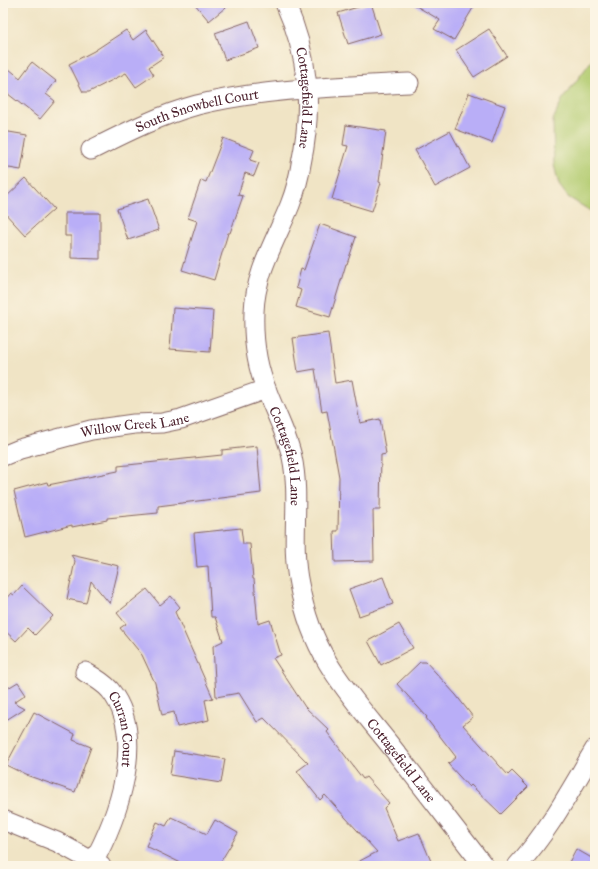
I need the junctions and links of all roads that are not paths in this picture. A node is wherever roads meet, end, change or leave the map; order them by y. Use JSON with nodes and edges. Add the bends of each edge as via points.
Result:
{"nodes":[{"id":1,"x":285,"y":3,"type":"edge"},
{"id":2,"x":409,"y":83,"type":"dead end"},
{"id":3,"x":308,"y":89,"type":"junction"},
{"id":4,"x":91,"y":150,"type":"dead end"},
{"id":5,"x":266,"y":389,"type":"junction"},
{"id":6,"x":3,"y":456,"type":"edge"},
{"id":7,"x":85,"y":672,"type":"dead end"},
{"id":8,"x":595,"y":749,"type":"edge"},
{"id":9,"x":3,"y":820,"type":"edge"},
{"id":10,"x":95,"y":865,"type":"edge"},
{"id":11,"x":484,"y":866,"type":"edge"},
{"id":12,"x":517,"y":866,"type":"edge"}],
"edges":[{"from":1,"to":3,"type":"street","name":"Cottagefield Lane","via":[[302,49]]},
{"from":2,"to":3,"type":"street","name":"South Snowbell Court"},
{"from":3,"to":4,"type":"street","name":"South Snowbell Court","via":[[252,94],[196,106],[132,130]]},
{"from":3,"to":5,"type":"street","name":"Cottagefield Lane","via":[[305,147],[299,176],[291,204],[265,260],[254,311],[254,336]]},
{"from":5,"to":6,"type":"street","name":"Willow Creek Lane","via":[[181,419],[91,430]]},
{"from":5,"to":11,"type":"street","name":"Cottagefield Lane","via":[[292,455],[296,477],[295,558],[306,611],[315,636],[328,663],[342,683]]},
{"from":7,"to":10,"type":"street","name":"Curran Court","via":[[104,684],[117,700],[127,738],[124,784]]},
{"from":8,"to":12,"type":"street","via":[[547,829]]},
{"from":9,"to":10,"type":"street","via":[[57,842]]}]}
